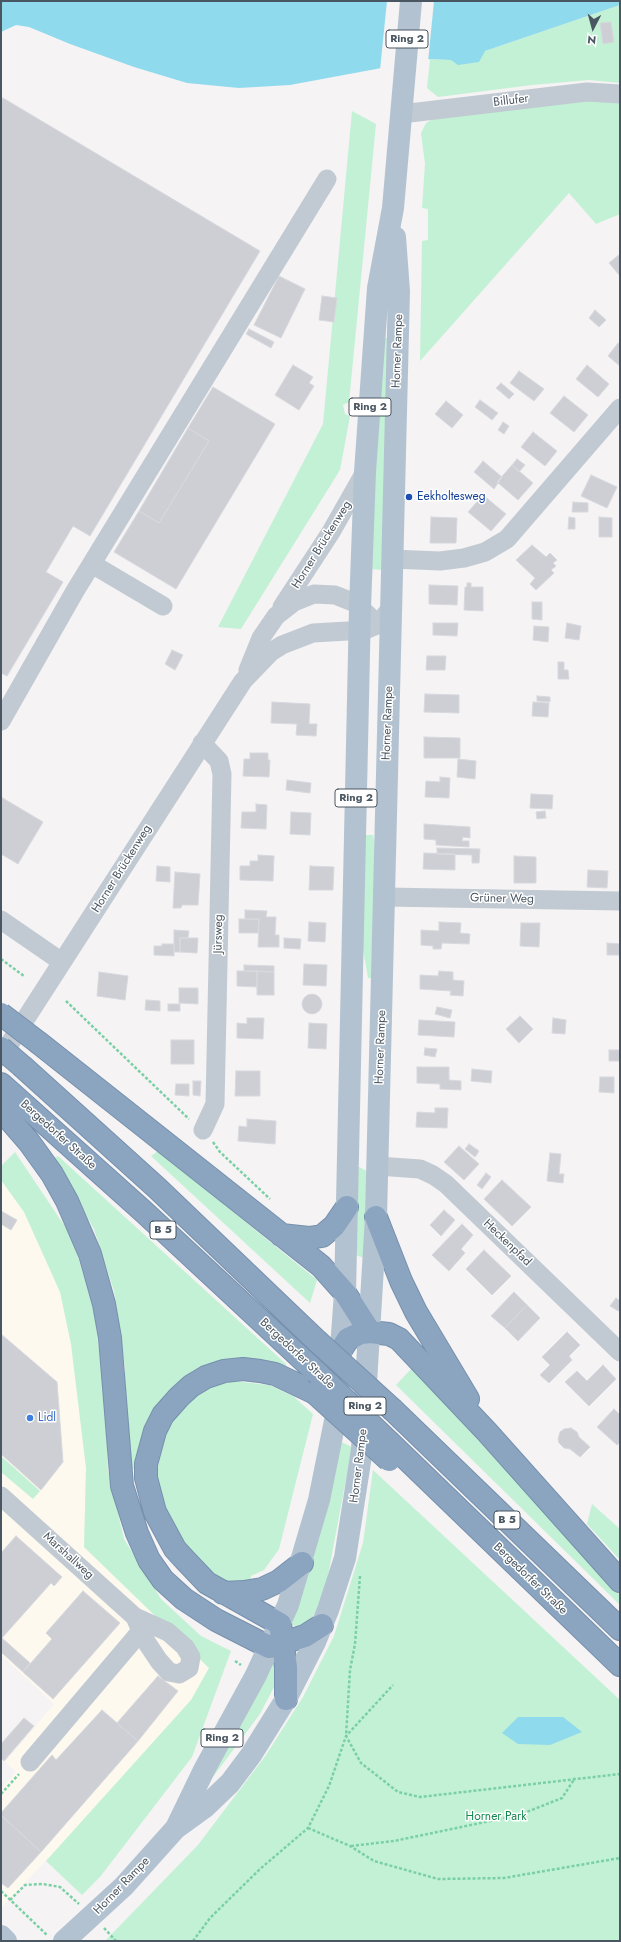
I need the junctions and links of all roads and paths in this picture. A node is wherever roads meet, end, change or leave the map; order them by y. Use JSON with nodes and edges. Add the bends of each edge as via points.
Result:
{"nodes":[{"id":1,"x":411,"y":1,"type":"edge"},
{"id":2,"x":620,"y":94,"type":"edge"},
{"id":3,"x":401,"y":114,"type":"junction"},
{"id":4,"x":327,"y":179,"type":"dead end"},
{"id":5,"x":393,"y":208,"type":"junction"},
{"id":6,"x":620,"y":408,"type":"edge"},
{"id":7,"x":365,"y":472,"type":"junction"},
{"id":8,"x":392,"y":559,"type":"junction"},
{"id":9,"x":92,"y":564,"type":"junction"},
{"id":10,"x":163,"y":606,"type":"dead end"},
{"id":11,"x":360,"y":608,"type":"junction"},
{"id":12,"x":390,"y":608,"type":"junction"},
{"id":13,"x":276,"y":616,"type":"junction"},
{"id":14,"x":369,"y":628,"type":"junction"},
{"id":15,"x":390,"y":653,"type":"junction"},
{"id":16,"x":243,"y":681,"type":"junction"},
{"id":17,"x":1,"y":721,"type":"edge"},
{"id":18,"x":202,"y":743,"type":"junction"},
{"id":19,"x":384,"y":897,"type":"junction"},
{"id":20,"x":620,"y":901,"type":"edge"},
{"id":21,"x":1,"y":920,"type":"edge"},
{"id":22,"x":1,"y":959,"type":"edge"},
{"id":23,"x":62,"y":962,"type":"junction"},
{"id":24,"x":24,"y":976,"type":"dead end"},
{"id":25,"x":1,"y":1014,"type":"edge"},
{"id":26,"x":1,"y":1048,"type":"edge"},
{"id":27,"x":1,"y":1058,"type":"edge"},
{"id":28,"x":3,"y":1095,"type":"edge"},
{"id":29,"x":203,"y":1130,"type":"dead end"},
{"id":30,"x":348,"y":1152,"type":"junction"},
{"id":31,"x":377,"y":1166,"type":"junction"},
{"id":32,"x":347,"y":1207,"type":"junction"},
{"id":33,"x":376,"y":1217,"type":"junction"},
{"id":34,"x":281,"y":1235,"type":"junction"},
{"id":35,"x":345,"y":1293,"type":"junction"},
{"id":36,"x":370,"y":1332,"type":"junction"},
{"id":37,"x":342,"y":1350,"type":"junction"},
{"id":38,"x":620,"y":1352,"type":"edge"},
{"id":39,"x":315,"y":1382,"type":"junction"},
{"id":40,"x":486,"y":1432,"type":"junction"},
{"id":41,"x":1,"y":1496,"type":"edge"},
{"id":42,"x":302,"y":1563,"type":"junction"},
{"id":43,"x":360,"y":1574,"type":"dead end"},
{"id":44,"x":620,"y":1581,"type":"edge"},
{"id":45,"x":223,"y":1593,"type":"junction"},
{"id":46,"x":322,"y":1625,"type":"junction"},
{"id":47,"x":620,"y":1630,"type":"edge"},
{"id":48,"x":277,"y":1638,"type":"junction"},
{"id":49,"x":620,"y":1665,"type":"edge"},
{"id":50,"x":393,"y":1685,"type":"dead end"},
{"id":51,"x":286,"y":1699,"type":"junction"},
{"id":52,"x":346,"y":1736,"type":"junction"},
{"id":53,"x":30,"y":1762,"type":"joint"},
{"id":54,"x":620,"y":1774,"type":"edge"},
{"id":55,"x":575,"y":1778,"type":"junction"},
{"id":56,"x":1,"y":1794,"type":"edge"},
{"id":57,"x":176,"y":1828,"type":"junction"},
{"id":58,"x":308,"y":1828,"type":"junction"},
{"id":59,"x":350,"y":1846,"type":"junction"},
{"id":60,"x":620,"y":1858,"type":"edge"},
{"id":61,"x":1,"y":1891,"type":"edge"},
{"id":62,"x":73,"y":1898,"type":"dead end"},
{"id":63,"x":10,"y":1900,"type":"junction"},
{"id":64,"x":1,"y":1936,"type":"edge"},
{"id":65,"x":112,"y":1936,"type":"dead end"},
{"id":66,"x":61,"y":1938,"type":"edge"},
{"id":67,"x":6,"y":1941,"type":"edge"},
{"id":68,"x":116,"y":1941,"type":"edge"},
{"id":69,"x":192,"y":1941,"type":"edge"}],
"edges":[{"from":1,"to":3,"type":"main road","name":"Horner Rampe","number":"Ring 2"},
{"from":2,"to":3,"type":"street","name":"Billufer","via":[[587,92]]},
{"from":3,"to":5,"type":"main road","name":"Horner Rampe","number":"Ring 2"},
{"from":4,"to":9,"type":"street"},
{"from":5,"to":7,"type":"main road","name":"Horner Rampe","number":"Ring 2","via":[[378,288]]},
{"from":5,"to":8,"type":"main road","name":"Horner Rampe","number":"Ring 2","via":[[399,291]]},
{"from":6,"to":8,"type":"street","via":[[507,539],[485,552],[464,558],[440,561]]},
{"from":7,"to":11,"type":"main road","name":"Horner Rampe","number":"Ring 2"},
{"from":7,"to":13,"type":"street","name":"Horner Brückenweg","via":[[331,532]]},
{"from":8,"to":12,"type":"main road","name":"Horner Rampe","number":"Ring 2"},
{"from":9,"to":10,"type":"street"},
{"from":9,"to":17,"type":"street"},
{"from":11,"to":13,"type":"street","name":"Horner Brückenweg","via":[[345,598],[314,594],[294,602]]},
{"from":11,"to":14,"type":"main road","name":"Horner Rampe","number":"Ring 2"},
{"from":12,"to":14,"type":"street"},
{"from":12,"to":15,"type":"main road","name":"Horner Rampe","number":"Ring 2"},
{"from":13,"to":16,"type":"street","name":"Horner Brückenweg","via":[[261,638]]},
{"from":14,"to":15,"type":"street"},
{"from":14,"to":16,"type":"street","name":"Horner Brückenweg","via":[[313,633],[291,641],[271,652]]},
{"from":14,"to":30,"type":"main road","name":"Horner Rampe","number":"Ring 2"},
{"from":15,"to":19,"type":"main road","name":"Horner Rampe","number":"Ring 2"},
{"from":16,"to":18,"type":"street","name":"Horner Brückenweg"},
{"from":18,"to":23,"type":"street","name":"Horner Brückenweg"},
{"from":18,"to":29,"type":"street","name":"Jürsweg","via":[[219,761],[222,774],[215,1104]]},
{"from":19,"to":20,"type":"street","name":"Grüner Weg"},
{"from":19,"to":31,"type":"main road","name":"Horner Rampe","number":"Ring 2"},
{"from":21,"to":23,"type":"street"},
{"from":22,"to":24,"type":"path"},
{"from":23,"to":27,"type":"street","name":"Horner Brückenweg"},
{"from":25,"to":34,"type":"highway","bridge":true},
{"from":26,"to":47,"type":"highway","name":"Bergedorfer Straße","number":"B 5","bridge":true,"via":[[157,1188],[393,1410]]},
{"from":28,"to":39,"type":"highway","name":"Bergedorfer Straße","number":"B 5","via":[[144,1212]]},
{"from":28,"to":48,"type":"highway","via":[[29,1142],[52,1174],[67,1201],[90,1254],[104,1304],[110,1338],[122,1486],[143,1549],[162,1580],[184,1599],[216,1620]]},
{"from":30,"to":31,"type":"main road"},
{"from":30,"to":32,"type":"main road","name":"Horner Rampe","number":"Ring 2"},
{"from":31,"to":33,"type":"main road","name":"Horner Rampe","number":"Ring 2"},
{"from":31,"to":38,"type":"street","name":"Heckenpfad","via":[[420,1169],[446,1184]]},
{"from":32,"to":34,"type":"highway","via":[[334,1226],[322,1236],[309,1238]]},
{"from":32,"to":35,"type":"main road","name":"Horner Rampe","number":"Ring 2"},
{"from":33,"to":36,"type":"main road","name":"Horner Rampe","number":"Ring 2"},
{"from":33,"to":40,"type":"highway","via":[[401,1282],[416,1312]]},
{"from":34,"to":35,"type":"highway","via":[[321,1266]]},
{"from":35,"to":36,"type":"highway"},
{"from":35,"to":37,"type":"main road","name":"Horner Rampe","number":"Ring 2"},
{"from":36,"to":37,"type":"highway","via":[[348,1339]]},
{"from":36,"to":40,"type":"highway","via":[[389,1334],[403,1343]]},
{"from":36,"to":46,"type":"main road","name":"Horner Rampe","number":"Ring 2","via":[[358,1480],[345,1558]]},
{"from":37,"to":42,"type":"main road","name":"Horner Rampe","number":"Ring 2","via":[[336,1416],[329,1454]]},
{"from":39,"to":45,"type":"highway","via":[[243,1369],[224,1371],[206,1377],[178,1397],[163,1415],[155,1431],[146,1464],[146,1478],[155,1512],[175,1549],[207,1583]]},
{"from":39,"to":49,"type":"highway","name":"Bergedorfer Straße","number":"B 5","bridge":true,"via":[[390,1451],[434,1487]]},
{"from":40,"to":44,"type":"highway"},
{"from":41,"to":53,"type":"street","name":"Marshallweg","via":[[138,1624]]},
{"from":42,"to":45,"type":"highway","via":[[280,1581],[262,1589]]},
{"from":42,"to":48,"type":"main road","name":"Horner Rampe","number":"Ring 2"},
{"from":43,"to":52,"type":"path"},
{"from":45,"to":48,"type":"highway"},
{"from":46,"to":48,"type":"highway","via":[[305,1636]]},
{"from":46,"to":51,"type":"main road","name":"Horner Rampe","number":"Ring 2"},
{"from":48,"to":51,"type":"highway","via":[[286,1667]]},
{"from":48,"to":57,"type":"main road","name":"Horner Rampe","number":"Ring 2","via":[[204,1770]]},
{"from":50,"to":52,"type":"path"},
{"from":51,"to":57,"type":"main road","name":"Horner Rampe","number":"Ring 2","via":[[267,1732],[230,1783],[205,1807]]},
{"from":52,"to":55,"type":"path","via":[[361,1764],[398,1792],[420,1797]]},
{"from":52,"to":58,"type":"path","via":[[329,1786]]},
{"from":53,"to":56,"type":"path"},
{"from":54,"to":55,"type":"path"},
{"from":55,"to":59,"type":"path","via":[[562,1798],[519,1815],[394,1840]]},
{"from":57,"to":66,"type":"main road","name":"Horner Rampe","number":"Ring 2","via":[[124,1886]]},
{"from":58,"to":59,"type":"path"},
{"from":58,"to":69,"type":"path","via":[[260,1869],[210,1918]]},
{"from":59,"to":60,"type":"path","via":[[374,1861],[438,1879],[504,1878]]},
{"from":61,"to":63,"type":"path"},
{"from":62,"to":63,"type":"path","via":[[60,1887],[43,1884],[25,1886]]},
{"from":63,"to":66,"type":"path"},
{"from":64,"to":67,"type":"main road"},
{"from":65,"to":68,"type":"path"}]}
